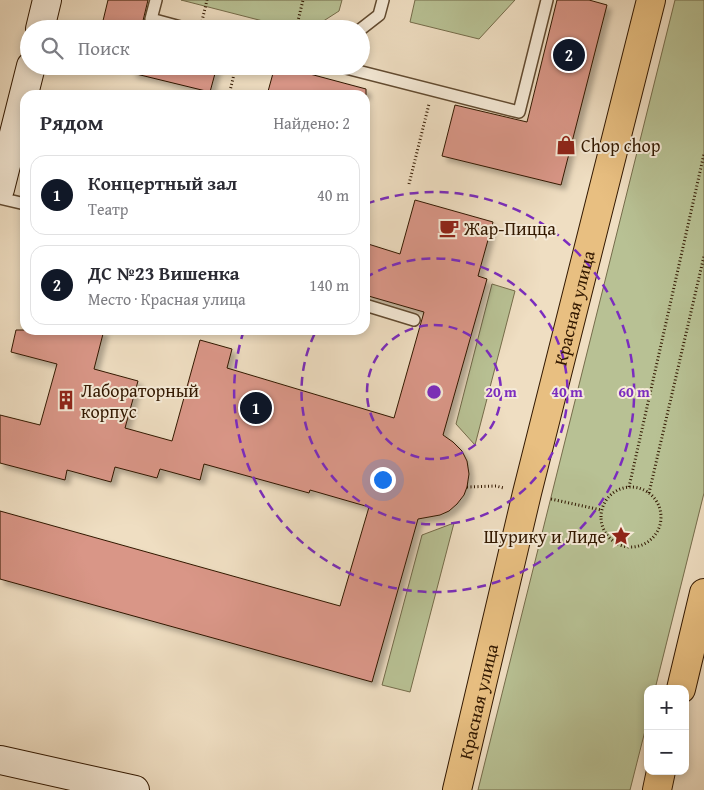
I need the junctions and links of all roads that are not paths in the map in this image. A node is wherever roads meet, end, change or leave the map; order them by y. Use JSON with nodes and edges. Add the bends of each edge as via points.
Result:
{"nodes":[{"id":1,"x":47,"y":0,"type":"edge"},
{"id":2,"x":156,"y":0,"type":"edge"},
{"id":3,"x":383,"y":0,"type":"edge"},
{"id":4,"x":547,"y":0,"type":"edge"},
{"id":5,"x":651,"y":0,"type":"edge"},
{"id":6,"x":42,"y":20,"type":"edge"},
{"id":7,"x":155,"y":20,"type":"edge"},
{"id":8,"x":370,"y":22,"type":"edge"},
{"id":9,"x":370,"y":74,"type":"edge"},
{"id":10,"x":29,"y":75,"type":"edge"},
{"id":11,"x":25,"y":90,"type":"edge"},
{"id":12,"x":20,"y":110,"type":"edge"},
{"id":13,"x":0,"y":189,"type":"edge"},
{"id":14,"x":0,"y":198,"type":"edge"},
{"id":15,"x":20,"y":203,"type":"edge"},
{"id":16,"x":370,"y":307,"type":"edge"},
{"id":17,"x":414,"y":320,"type":"dead end"},
{"id":18,"x":704,"y":593,"type":"edge"},
{"id":19,"x":682,"y":685,"type":"edge"},
{"id":20,"x":0,"y":760,"type":"edge"},
{"id":21,"x":660,"y":775,"type":"edge"},
{"id":22,"x":135,"y":790,"type":"edge"},
{"id":23,"x":457,"y":790,"type":"edge"},
{"id":24,"x":657,"y":790,"type":"edge"}],
"edges":[{"from":1,"to":6,"type":"street"},
{"from":2,"to":7,"type":"lane","via":[[151,19]]},
{"from":3,"to":8,"type":"lane","via":[[379,15]]},
{"from":4,"to":9,"type":"lane","via":[[519,112]]},
{"from":5,"to":23,"type":"main road","name":"Красная улица","via":[[527,493]]},
{"from":10,"to":11,"type":"street"},
{"from":12,"to":13,"type":"street"},
{"from":14,"to":15,"type":"lane"},
{"from":16,"to":17,"type":"lane"},
{"from":18,"to":19,"type":"main road"},
{"from":20,"to":22,"type":"street"},
{"from":21,"to":24,"type":"main road"}]}
